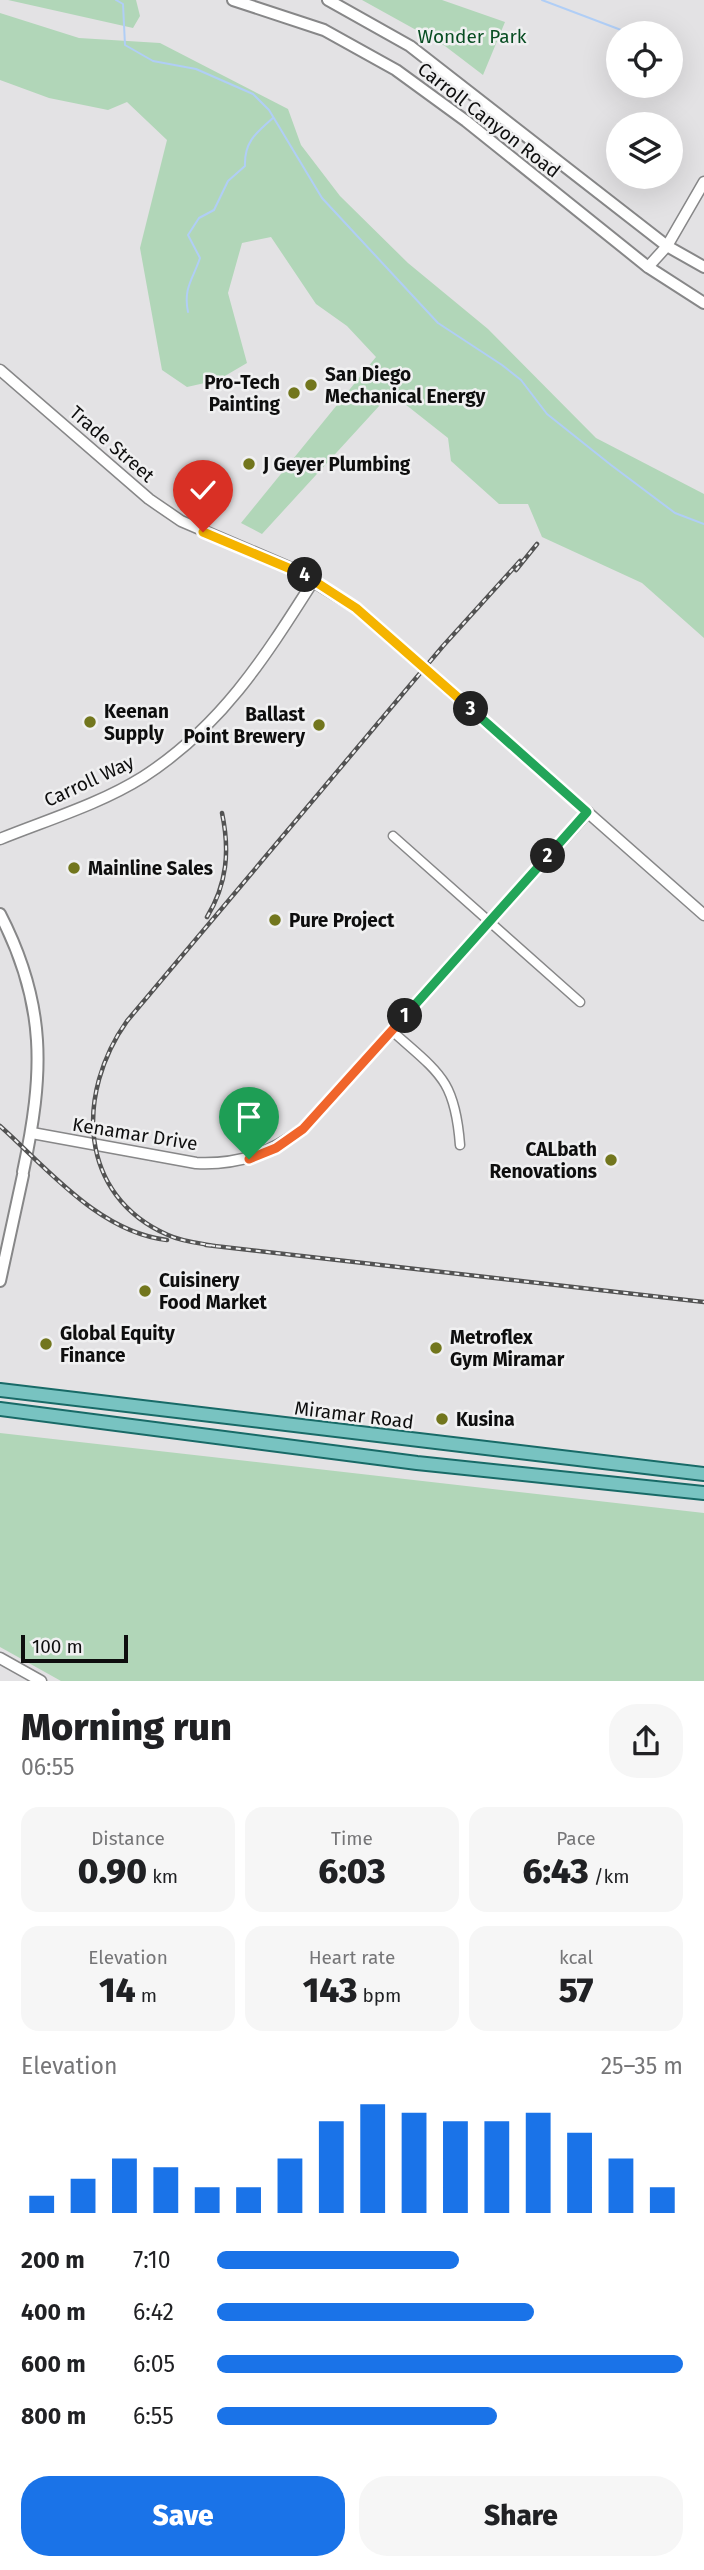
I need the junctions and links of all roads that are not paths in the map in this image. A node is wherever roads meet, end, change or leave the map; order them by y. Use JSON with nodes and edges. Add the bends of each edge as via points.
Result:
{"nodes":[{"id":1,"x":233,"y":0,"type":"edge"},
{"id":2,"x":328,"y":0,"type":"edge"},
{"id":3,"x":704,"y":183,"type":"edge"},
{"id":4,"x":667,"y":246,"type":"junction"},
{"id":5,"x":648,"y":267,"type":"junction"},
{"id":6,"x":704,"y":267,"type":"edge"},
{"id":7,"x":704,"y":303,"type":"edge"},
{"id":8,"x":0,"y":370,"type":"edge"},
{"id":9,"x":314,"y":580,"type":"junction"},
{"id":10,"x":587,"y":812,"type":"junction"},
{"id":11,"x":393,"y":836,"type":"dead end"},
{"id":12,"x":0,"y":839,"type":"edge"},
{"id":13,"x":0,"y":914,"type":"edge"},
{"id":14,"x":704,"y":915,"type":"edge"},
{"id":15,"x":488,"y":922,"type":"junction"},
{"id":16,"x":580,"y":1002,"type":"dead end"},
{"id":17,"x":392,"y":1031,"type":"junction"},
{"id":18,"x":32,"y":1133,"type":"junction"},
{"id":19,"x":460,"y":1145,"type":"dead end"},
{"id":20,"x":0,"y":1281,"type":"edge"},
{"id":21,"x":0,"y":1390,"type":"edge"},
{"id":22,"x":0,"y":1409,"type":"edge"},
{"id":23,"x":704,"y":1474,"type":"edge"},
{"id":24,"x":704,"y":1493,"type":"edge"},
{"id":25,"x":0,"y":1658,"type":"edge"},
{"id":26,"x":40,"y":1681,"type":"edge"}],
"edges":[{"from":1,"to":5,"type":"main road","name":"Carroll Canyon Road","via":[[324,30],[396,70]]},
{"from":2,"to":4,"type":"main road","name":"Carroll Canyon Road","via":[[410,46]]},
{"from":3,"to":4,"type":"street"},
{"from":4,"to":5,"type":"street"},
{"from":4,"to":6,"type":"main road","name":"Carroll Canyon Road"},
{"from":5,"to":7,"type":"main road","name":"Carroll Canyon Road"},
{"from":8,"to":9,"type":"street","name":"Trade Street","via":[[149,499],[181,521]]},
{"from":9,"to":10,"type":"street","name":"Trade Street","via":[[356,608]]},
{"from":9,"to":12,"type":"street","name":"Carroll Way","via":[[259,668],[181,751],[110,794]]},
{"from":10,"to":14,"type":"street","name":"Trade Street"},
{"from":10,"to":15,"type":"street","name":"Kenamar Drive"},
{"from":11,"to":15,"type":"street"},
{"from":13,"to":18,"type":"main road","via":[[17,946],[36,1017],[39,1081]]},
{"from":15,"to":16,"type":"street"},
{"from":15,"to":17,"type":"street","name":"Kenamar Drive"},
{"from":17,"to":18,"type":"street","name":"Kenamar Drive","via":[[303,1129],[249,1159],[196,1163]]},
{"from":17,"to":19,"type":"street","via":[[442,1076],[451,1090]]},
{"from":18,"to":20,"type":"main road"},
{"from":21,"to":23,"type":"main road","name":"Miramar Road"},
{"from":22,"to":24,"type":"main road","name":"Miramar Road","via":[[417,1463]]},
{"from":25,"to":26,"type":"street"}]}
